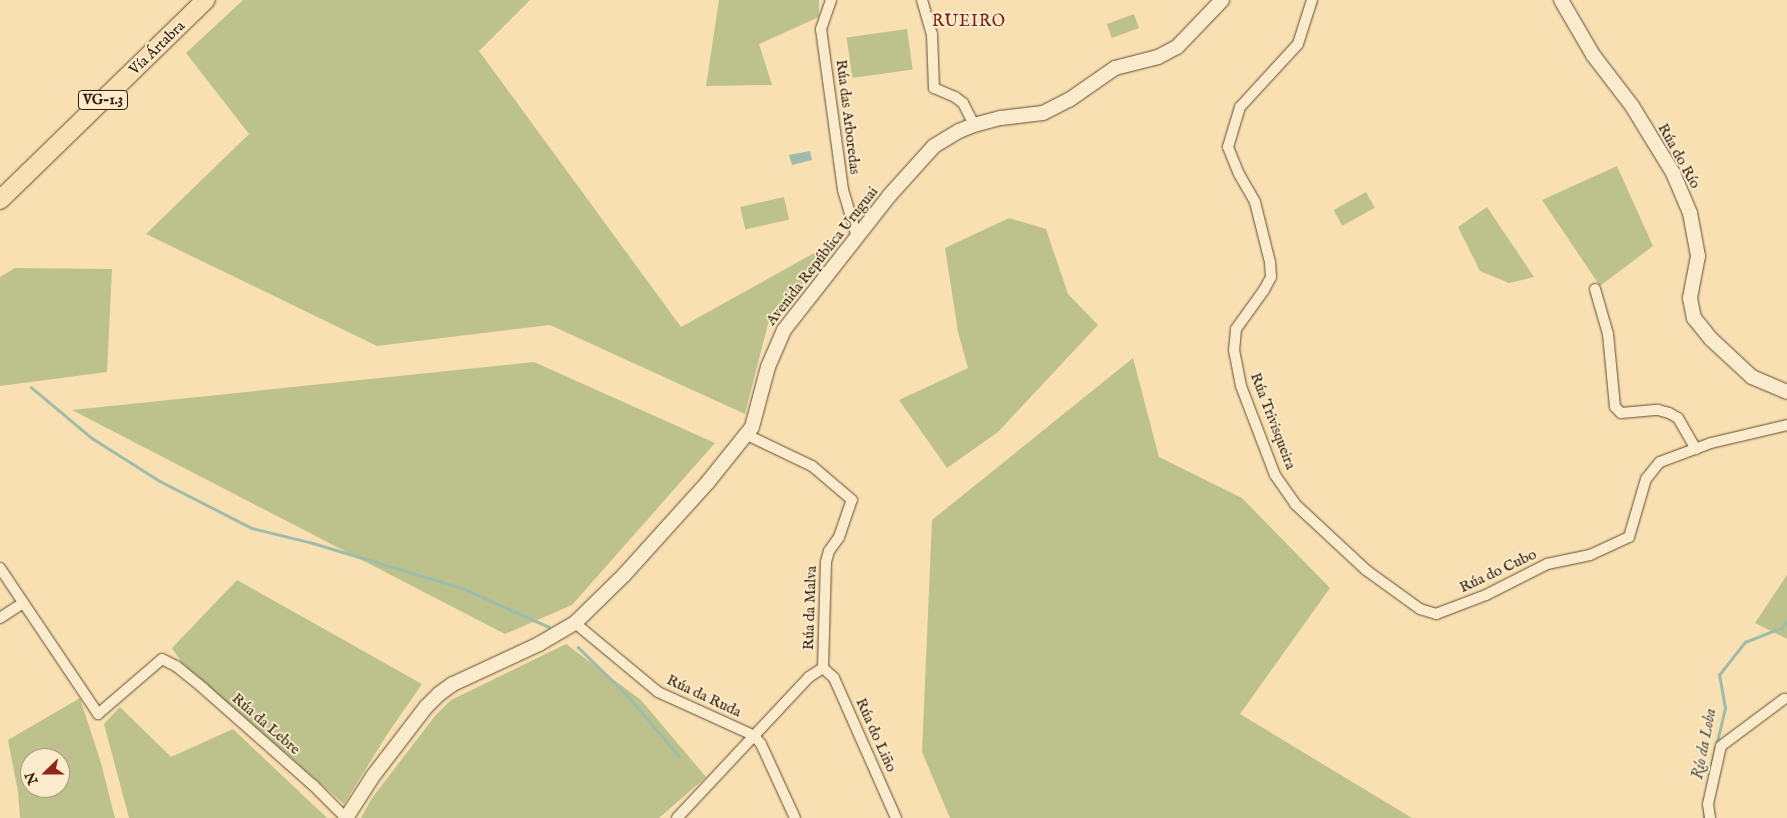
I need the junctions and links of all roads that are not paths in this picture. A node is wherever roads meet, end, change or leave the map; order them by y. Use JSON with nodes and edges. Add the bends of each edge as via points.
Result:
{"nodes":[{"id":1,"x":206,"y":0,"type":"edge"},
{"id":2,"x":831,"y":0,"type":"edge"},
{"id":3,"x":922,"y":0,"type":"edge"},
{"id":4,"x":1222,"y":0,"type":"edge"},
{"id":5,"x":1312,"y":0,"type":"edge"},
{"id":6,"x":1561,"y":0,"type":"edge"},
{"id":7,"x":974,"y":125,"type":"junction"},
{"id":8,"x":0,"y":200,"type":"edge"},
{"id":9,"x":857,"y":237,"type":"junction"},
{"id":10,"x":1595,"y":289,"type":"dead end"},
{"id":11,"x":1787,"y":392,"type":"edge"},
{"id":12,"x":1787,"y":425,"type":"edge"},
{"id":13,"x":747,"y":435,"type":"junction"},
{"id":14,"x":1696,"y":448,"type":"junction"},
{"id":15,"x":0,"y":568,"type":"edge"},
{"id":16,"x":23,"y":603,"type":"junction"},
{"id":17,"x":1436,"y":614,"type":"joint"},
{"id":18,"x":0,"y":618,"type":"edge"},
{"id":19,"x":575,"y":623,"type":"junction"},
{"id":20,"x":823,"y":668,"type":"junction"},
{"id":21,"x":1784,"y":699,"type":"dead end"},
{"id":22,"x":753,"y":735,"type":"junction"},
{"id":23,"x":346,"y":818,"type":"edge"},
{"id":24,"x":677,"y":818,"type":"edge"},
{"id":25,"x":795,"y":818,"type":"edge"},
{"id":26,"x":896,"y":818,"type":"edge"},
{"id":27,"x":1710,"y":818,"type":"edge"}],
"edges":[{"from":1,"to":8,"type":"highway","name":"Vía Ártabra","number":"VG-1.3"},
{"from":2,"to":9,"type":"street","name":"Rúa das Arboredas","via":[[821,29],[843,190]]},
{"from":3,"to":7,"type":"street","via":[[932,34],[934,88],[963,104]]},
{"from":4,"to":7,"type":"street","name":"Avenida República Uruguai","via":[[1177,47],[1158,57],[1115,68],[1069,100],[1043,113]]},
{"from":5,"to":17,"type":"street","name":"Rúa Trivisqueira","via":[[1298,44],[1240,107],[1228,147],[1254,202],[1271,277],[1236,329],[1234,350],[1241,386],[1275,475],[1294,504],[1366,570],[1420,609]]},
{"from":6,"to":11,"type":"street","name":"Rúa do Río","via":[[1593,56],[1632,106],[1673,172],[1687,205],[1698,256],[1690,298],[1694,318],[1711,339],[1752,377]]},
{"from":7,"to":9,"type":"street","name":"Avenida República Uruguai","via":[[934,146]]},
{"from":9,"to":13,"type":"street","name":"Avenida República Uruguai","via":[[784,330],[768,367],[757,416]]},
{"from":10,"to":14,"type":"street","via":[[1608,334],[1615,407],[1621,413],[1658,410],[1669,413],[1678,418]]},
{"from":12,"to":14,"type":"street","name":"Rúa do Cubo"},
{"from":13,"to":19,"type":"street","name":"Avenida República Uruguai","via":[[624,574]]},
{"from":13,"to":20,"type":"street","name":"Rúa da Malva","via":[[812,466],[852,500],[826,562]]},
{"from":14,"to":17,"type":"street","name":"Rúa do Cubo","via":[[1660,462],[1652,470],[1646,479],[1629,537],[1590,555],[1547,564],[1486,595]]},
{"from":15,"to":16,"type":"street"},
{"from":16,"to":18,"type":"street"},
{"from":16,"to":23,"type":"street","name":"Rúa da Lebre","via":[[98,714],[162,659],[204,689]]},
{"from":19,"to":22,"type":"street","name":"Rúa da Ruda","via":[[658,692]]},
{"from":19,"to":23,"type":"street","name":"Avenida República Uruguai","via":[[439,694],[372,776]]},
{"from":20,"to":22,"type":"street","name":"Rúa da Malva","via":[[809,677]]},
{"from":20,"to":26,"type":"street","name":"Rúa do Liño","via":[[834,678]]},
{"from":21,"to":27,"type":"street","via":[[1721,746],[1708,804]]},
{"from":22,"to":24,"type":"street","name":"Rúa da Malva"},
{"from":22,"to":25,"type":"street","via":[[762,744]]}]}
